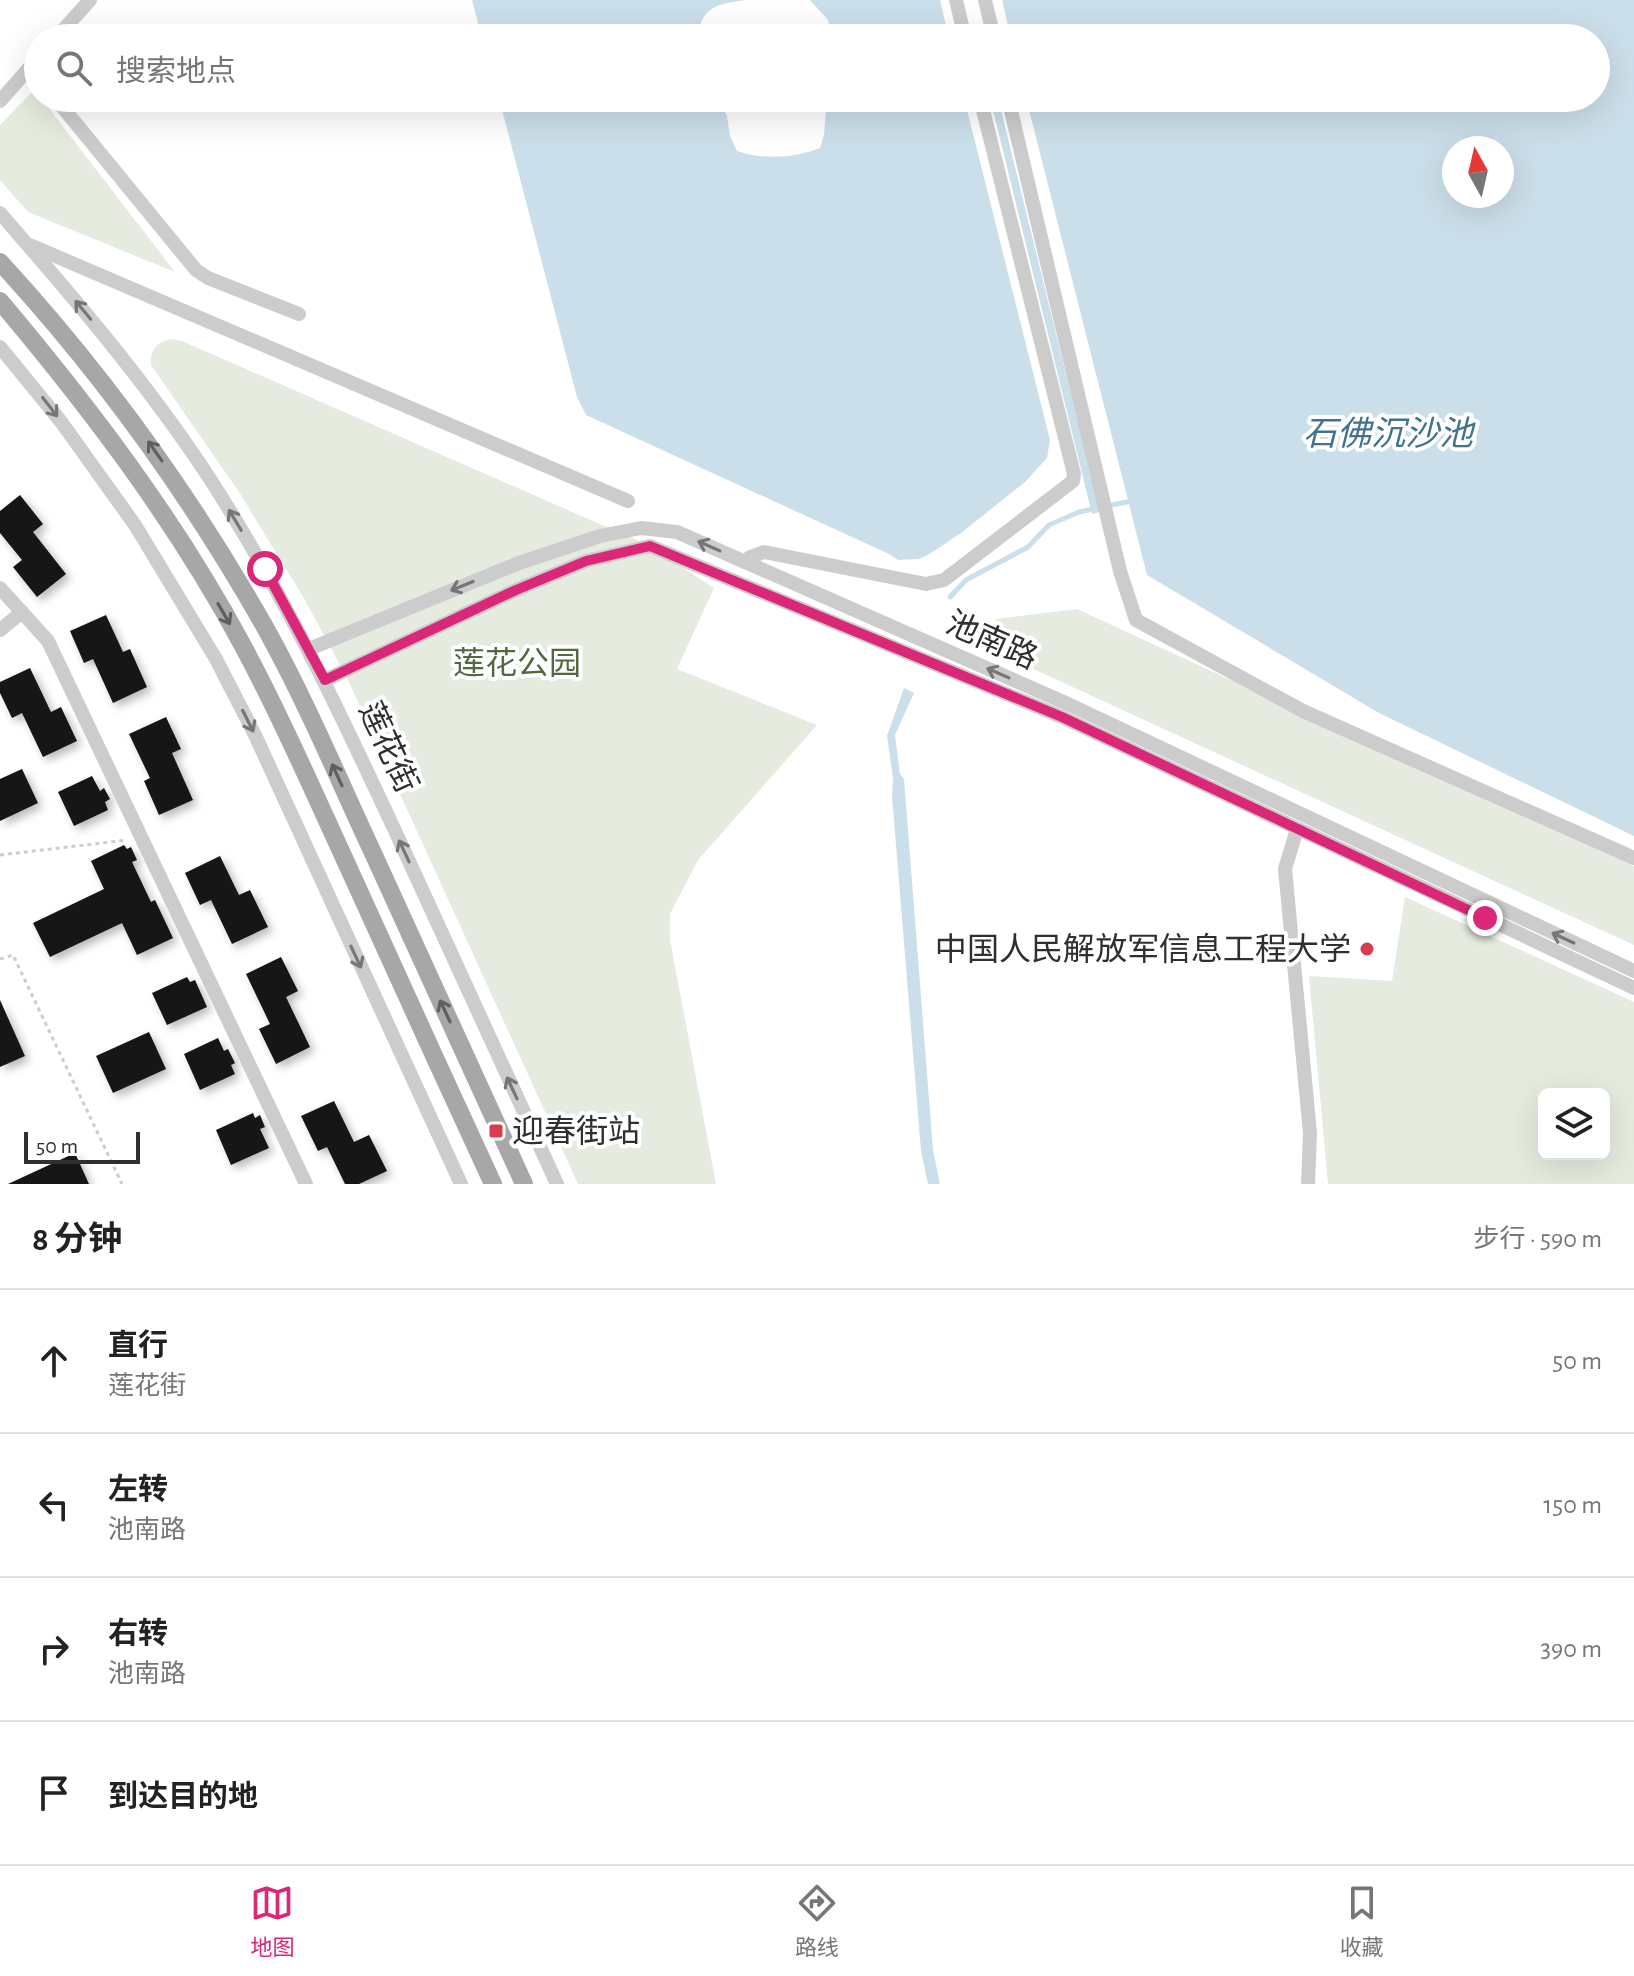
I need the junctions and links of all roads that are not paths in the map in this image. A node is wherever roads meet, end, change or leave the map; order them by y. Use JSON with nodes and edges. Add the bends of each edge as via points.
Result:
{"nodes":[{"id":1,"x":90,"y":0,"type":"edge"},
{"id":2,"x":956,"y":0,"type":"edge"},
{"id":3,"x":985,"y":0,"type":"edge"},
{"id":4,"x":69,"y":24,"type":"edge"},
{"id":5,"x":962,"y":24,"type":"edge"},
{"id":6,"x":991,"y":24,"type":"edge"},
{"id":7,"x":24,"y":78,"type":"edge"},
{"id":8,"x":0,"y":101,"type":"edge"},
{"id":9,"x":66,"y":112,"type":"edge"},
{"id":10,"x":983,"y":112,"type":"edge"},
{"id":11,"x":1011,"y":112,"type":"edge"},
{"id":12,"x":0,"y":213,"type":"edge"},
{"id":13,"x":28,"y":244,"type":"junction"},
{"id":14,"x":0,"y":262,"type":"edge"},
{"id":15,"x":0,"y":301,"type":"edge"},
{"id":16,"x":299,"y":314,"type":"dead end"},
{"id":17,"x":0,"y":347,"type":"edge"},
{"id":18,"x":628,"y":501,"type":"dead end"},
{"id":19,"x":745,"y":562,"type":"junction"},
{"id":20,"x":0,"y":588,"type":"edge"},
{"id":21,"x":22,"y":612,"type":"junction"},
{"id":22,"x":0,"y":630,"type":"edge"},
{"id":23,"x":309,"y":649,"type":"junction"},
{"id":24,"x":325,"y":680,"type":"junction"},
{"id":25,"x":1297,"y":829,"type":"junction"},
{"id":26,"x":1634,"y":858,"type":"edge"},
{"id":27,"x":1634,"y":971,"type":"edge"},
{"id":28,"x":1634,"y":988,"type":"edge"},
{"id":29,"x":306,"y":1184,"type":"edge"},
{"id":30,"x":461,"y":1184,"type":"edge"},
{"id":31,"x":493,"y":1184,"type":"edge"},
{"id":32,"x":524,"y":1184,"type":"edge"},
{"id":33,"x":557,"y":1184,"type":"edge"},
{"id":34,"x":1308,"y":1184,"type":"edge"}],
"edges":[{"from":1,"to":4,"type":"street"},
{"from":2,"to":5,"type":"street"},
{"from":3,"to":6,"type":"street"},
{"from":7,"to":8,"type":"street"},
{"from":9,"to":16,"type":"street","via":[[196,270]]},
{"from":10,"to":19,"type":"street","via":[[1073,481],[935,583],[764,552]]},
{"from":11,"to":26,"type":"street","via":[[1136,620],[1303,711]]},
{"from":12,"to":13,"type":"street","name":"莲花街"},
{"from":13,"to":18,"type":"street"},
{"from":23,"to":13,"type":"street","name":"莲花街","one_way":true,"via":[[231,512],[170,422]]},
{"from":32,"to":14,"type":"main road","name":"莲花街","one_way":true,"via":[[307,710],[260,620],[146,439],[82,354]]},
{"from":15,"to":31,"type":"main road","one_way":true,"via":[[138,476],[242,645]]},
{"from":17,"to":30,"type":"street","one_way":true,"via":[[135,525],[216,659]]},
{"from":19,"to":23,"type":"street","name":"池南路","one_way":true,"via":[[677,532],[641,528],[600,536],[519,563]]},
{"from":27,"to":19,"type":"street","name":"池南路","one_way":true,"via":[[1068,704]]},
{"from":20,"to":21,"type":"street"},
{"from":21,"to":22,"type":"street"},
{"from":21,"to":29,"type":"street","via":[[48,641]]},
{"from":23,"to":24,"type":"street","name":"莲花街"},
{"from":24,"to":25,"type":"street","name":"池南路","via":[[586,561],[650,546],[1062,717]]},
{"from":33,"to":24,"type":"street","name":"莲花街","one_way":true},
{"from":25,"to":28,"type":"street","name":"池南路"},
{"from":25,"to":34,"type":"street","via":[[1285,869],[1310,1133]]}]}
